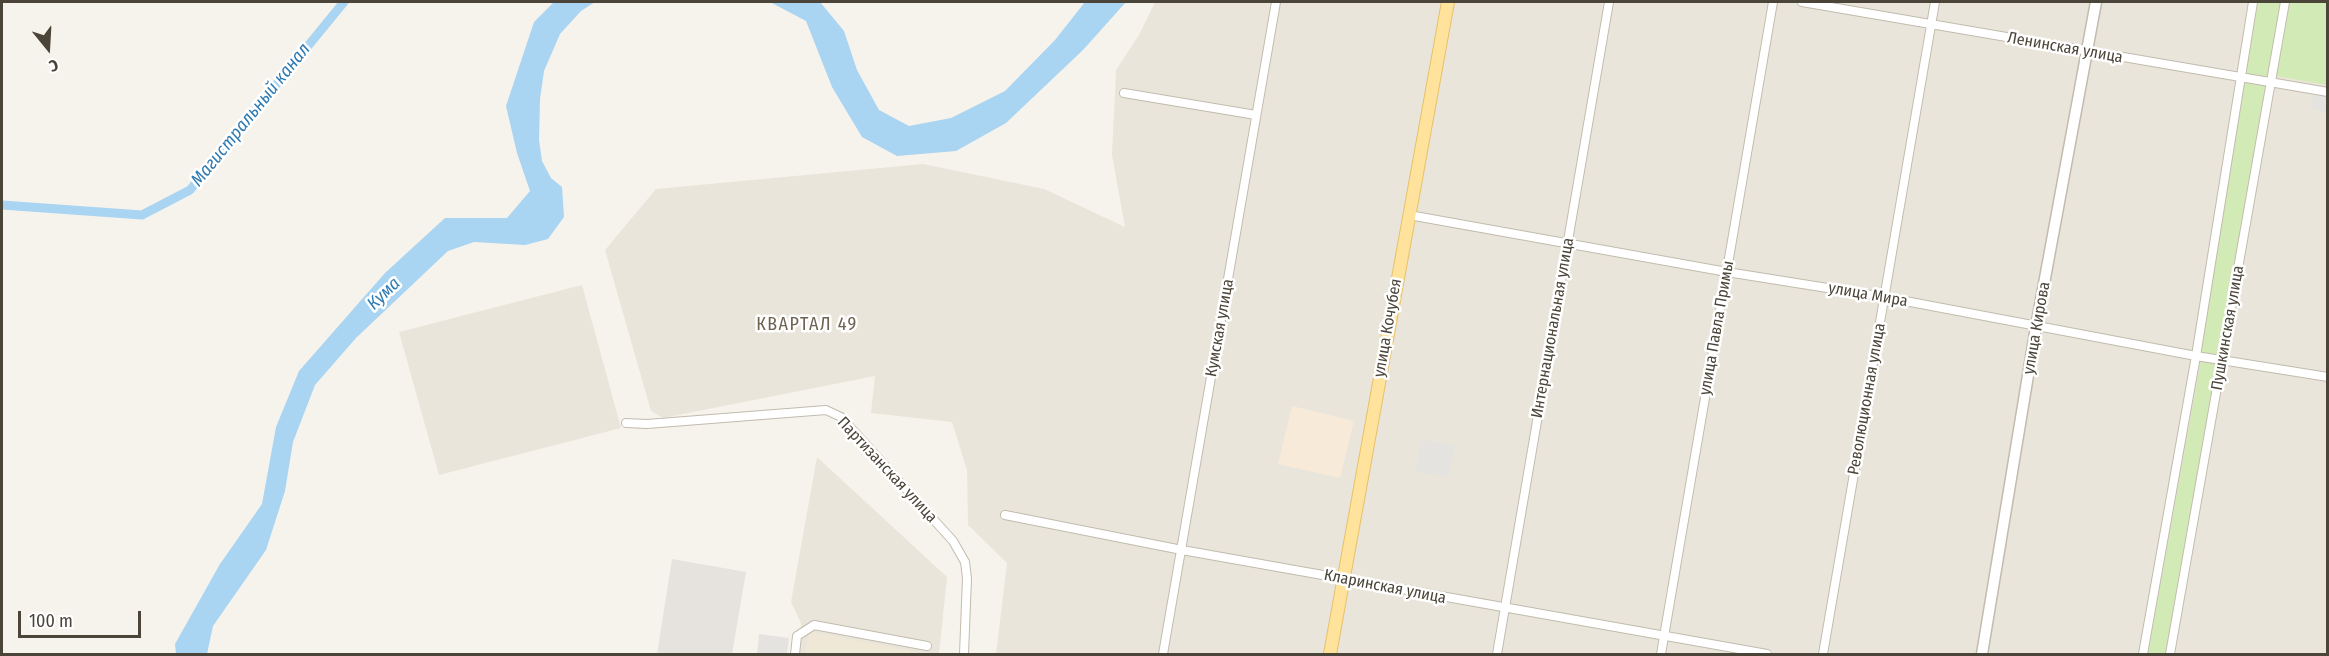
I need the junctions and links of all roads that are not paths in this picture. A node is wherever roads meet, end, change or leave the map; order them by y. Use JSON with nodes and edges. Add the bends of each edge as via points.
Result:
{"nodes":[{"id":1,"x":1276,"y":2,"type":"edge"},
{"id":2,"x":1448,"y":2,"type":"edge"},
{"id":3,"x":1609,"y":2,"type":"edge"},
{"id":4,"x":1773,"y":2,"type":"edge"},
{"id":5,"x":1802,"y":2,"type":"edge"},
{"id":6,"x":1935,"y":2,"type":"edge"},
{"id":7,"x":2096,"y":2,"type":"edge"},
{"id":8,"x":2253,"y":2,"type":"edge"},
{"id":9,"x":2285,"y":2,"type":"edge"},
{"id":10,"x":1932,"y":25,"type":"junction"},
{"id":11,"x":2088,"y":52,"type":"junction"},
{"id":12,"x":2240,"y":78,"type":"junction"},
{"id":13,"x":2272,"y":83,"type":"junction"},
{"id":14,"x":2328,"y":92,"type":"edge"},
{"id":15,"x":1124,"y":93,"type":"dead end"},
{"id":16,"x":1256,"y":115,"type":"junction"},
{"id":17,"x":1409,"y":215,"type":"junction"},
{"id":18,"x":1568,"y":244,"type":"junction"},
{"id":19,"x":1727,"y":272,"type":"junction"},
{"id":20,"x":1884,"y":297,"type":"junction"},
{"id":21,"x":2036,"y":327,"type":"junction"},
{"id":22,"x":2196,"y":356,"type":"junction"},
{"id":23,"x":2222,"y":359,"type":"junction"},
{"id":24,"x":2328,"y":377,"type":"edge"},
{"id":25,"x":626,"y":423,"type":"dead end"},
{"id":26,"x":1005,"y":515,"type":"dead end"},
{"id":27,"x":1182,"y":550,"type":"junction"},
{"id":28,"x":1343,"y":579,"type":"junction"},
{"id":29,"x":1505,"y":609,"type":"junction"},
{"id":30,"x":1664,"y":637,"type":"junction"},
{"id":31,"x":927,"y":646,"type":"dead end"},
{"id":32,"x":795,"y":654,"type":"edge"},
{"id":33,"x":964,"y":654,"type":"edge"},
{"id":34,"x":1163,"y":654,"type":"edge"},
{"id":35,"x":1330,"y":654,"type":"edge"},
{"id":36,"x":1497,"y":654,"type":"edge"},
{"id":37,"x":1660,"y":654,"type":"edge"},
{"id":38,"x":1767,"y":654,"type":"edge"},
{"id":39,"x":1823,"y":654,"type":"edge"},
{"id":40,"x":1982,"y":654,"type":"edge"},
{"id":41,"x":2143,"y":654,"type":"edge"},
{"id":42,"x":2170,"y":654,"type":"edge"}],
"edges":[{"from":1,"to":16,"type":"street","name":"Кумская улица"},
{"from":2,"to":17,"type":"main road","name":"улица Кочубея"},
{"from":3,"to":18,"type":"street","name":"Интернациональная улица"},
{"from":4,"to":19,"type":"street","name":"улица Павла Примы"},
{"from":5,"to":10,"type":"street","name":"Ленинская улица"},
{"from":6,"to":10,"type":"street","name":"Революционная улица"},
{"from":7,"to":11,"type":"street","name":"улица Кирова"},
{"from":8,"to":12,"type":"street","name":"Пушкинская улица"},
{"from":9,"to":13,"type":"street","name":"Пушкинская улица"},
{"from":10,"to":11,"type":"street","name":"Ленинская улица"},
{"from":10,"to":20,"type":"street","name":"Революционная улица"},
{"from":11,"to":12,"type":"street","name":"Ленинская улица"},
{"from":11,"to":21,"type":"street","name":"улица Кирова"},
{"from":12,"to":13,"type":"street","name":"Ленинская улица"},
{"from":12,"to":22,"type":"street","name":"Пушкинская улица"},
{"from":13,"to":14,"type":"street","name":"Ленинская улица"},
{"from":13,"to":23,"type":"street","name":"Пушкинская улица"},
{"from":15,"to":16,"type":"street"},
{"from":16,"to":27,"type":"street","name":"Кумская улица"},
{"from":17,"to":18,"type":"street","name":"улица Мира"},
{"from":17,"to":28,"type":"main road","name":"улица Кочубея"},
{"from":18,"to":19,"type":"street","name":"улица Мира"},
{"from":18,"to":29,"type":"street","name":"Интернациональная улица"},
{"from":19,"to":20,"type":"street","name":"улица Мира"},
{"from":19,"to":30,"type":"street","name":"улица Павла Примы"},
{"from":20,"to":21,"type":"street","name":"улица Мира"},
{"from":20,"to":39,"type":"street","name":"Революционная улица"},
{"from":21,"to":22,"type":"street","name":"улица Мира"},
{"from":21,"to":40,"type":"street","name":"улица Кирова"},
{"from":22,"to":23,"type":"street","name":"улица Мира"},
{"from":22,"to":41,"type":"street","name":"Пушкинская улица"},
{"from":23,"to":24,"type":"street","name":"улица Мира"},
{"from":23,"to":42,"type":"street","name":"Пушкинская улица"},
{"from":25,"to":33,"type":"street","name":"Партизанская улица","via":[[826,410],[841,417],[953,541],[965,562]]},
{"from":26,"to":27,"type":"street","name":"Кларинская улица"},
{"from":27,"to":28,"type":"street","name":"Кларинская улица"},
{"from":27,"to":34,"type":"street","name":"Кумская улица"},
{"from":28,"to":29,"type":"street","name":"Кларинская улица"},
{"from":28,"to":35,"type":"main road","name":"улица Кочубея"},
{"from":29,"to":30,"type":"street","name":"Кларинская улица"},
{"from":29,"to":36,"type":"street","name":"Интернациональная улица"},
{"from":30,"to":37,"type":"street","name":"улица Павла Примы"},
{"from":30,"to":38,"type":"street","name":"Кларинская улица"},
{"from":31,"to":32,"type":"street","via":[[814,625],[797,636]]}]}
